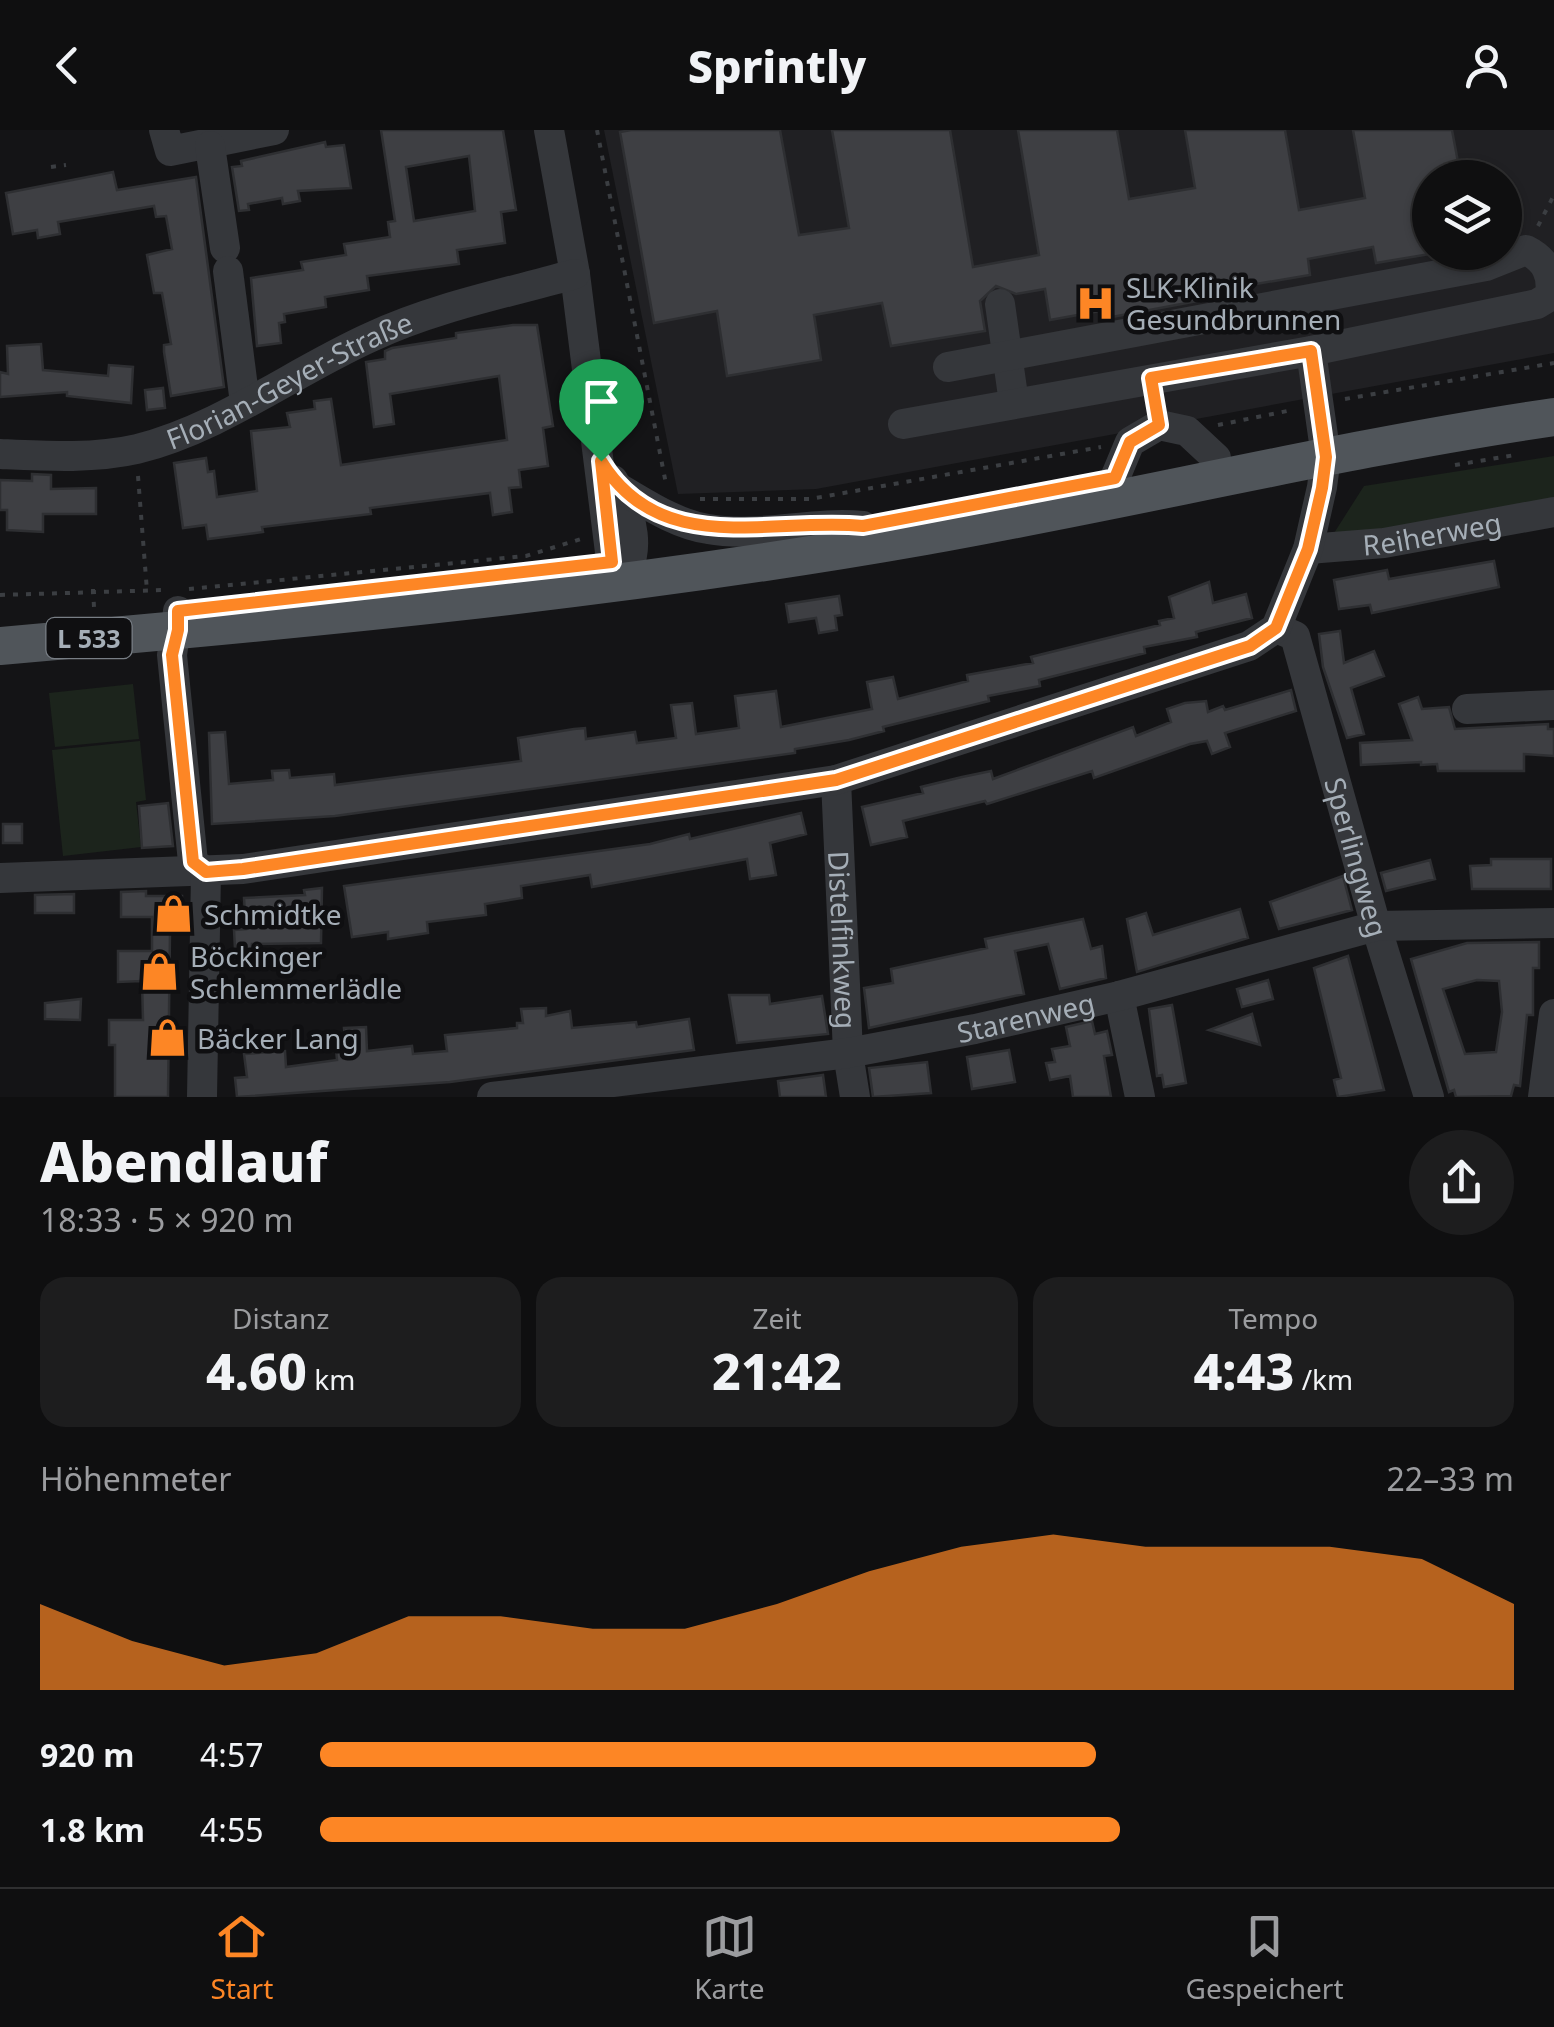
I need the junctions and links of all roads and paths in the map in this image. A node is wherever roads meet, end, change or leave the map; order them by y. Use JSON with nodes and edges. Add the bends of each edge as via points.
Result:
{"nodes":[{"id":1,"x":164,"y":130,"type":"edge"},
{"id":2,"x":274,"y":130,"type":"edge"},
{"id":3,"x":548,"y":130,"type":"edge"},
{"id":4,"x":597,"y":130,"type":"edge"},
{"id":5,"x":210,"y":146,"type":"junction"},
{"id":6,"x":66,"y":165,"type":"dead end"},
{"id":7,"x":51,"y":167,"type":"dead end"},
{"id":8,"x":1554,"y":194,"type":"edge"},
{"id":9,"x":1540,"y":257,"type":"junction"},
{"id":10,"x":575,"y":274,"type":"junction"},
{"id":11,"x":1000,"y":304,"type":"dead end"},
{"id":12,"x":1311,"y":351,"type":"junction"},
{"id":13,"x":948,"y":367,"type":"dead end"},
{"id":14,"x":1151,"y":378,"type":"junction"},
{"id":15,"x":1554,"y":397,"type":"edge"},
{"id":16,"x":246,"y":403,"type":"junction"},
{"id":17,"x":1014,"y":403,"type":"junction"},
{"id":18,"x":1554,"y":418,"type":"edge"},
{"id":19,"x":903,"y":424,"type":"dead end"},
{"id":20,"x":1159,"y":425,"type":"junction"},
{"id":21,"x":1324,"y":448,"type":"junction"},
{"id":22,"x":136,"y":449,"type":"junction"},
{"id":23,"x":0,"y":454,"type":"edge"},
{"id":24,"x":1216,"y":458,"type":"junction"},
{"id":25,"x":609,"y":474,"type":"junction"},
{"id":26,"x":1115,"y":478,"type":"junction"},
{"id":27,"x":668,"y":495,"type":"dead end"},
{"id":28,"x":1554,"y":512,"type":"edge"},
{"id":29,"x":863,"y":526,"type":"junction"},
{"id":30,"x":1308,"y":549,"type":"junction"},
{"id":31,"x":612,"y":560,"type":"junction"},
{"id":32,"x":0,"y":595,"type":"edge"},
{"id":33,"x":168,"y":611,"type":"junction"},
{"id":34,"x":0,"y":624,"type":"edge"},
{"id":35,"x":1276,"y":628,"type":"junction"},
{"id":36,"x":0,"y":646,"type":"edge"},
{"id":37,"x":1554,"y":704,"type":"edge"},
{"id":38,"x":1468,"y":709,"type":"dead end"},
{"id":39,"x":836,"y":780,"type":"junction"},
{"id":40,"x":206,"y":872,"type":"junction"},
{"id":41,"x":0,"y":878,"type":"edge"},
{"id":42,"x":1554,"y":923,"type":"edge"},
{"id":43,"x":1376,"y":926,"type":"junction"},
{"id":44,"x":1119,"y":996,"type":"junction"},
{"id":45,"x":1554,"y":1014,"type":"edge"},
{"id":46,"x":848,"y":1053,"type":"junction"},
{"id":47,"x":578,"y":1093,"type":"edge"},
{"id":48,"x":202,"y":1097,"type":"edge"},
{"id":49,"x":492,"y":1097,"type":"edge"},
{"id":50,"x":855,"y":1097,"type":"edge"},
{"id":51,"x":1140,"y":1097,"type":"edge"},
{"id":52,"x":1429,"y":1097,"type":"edge"},
{"id":53,"x":1543,"y":1097,"type":"edge"}],
"edges":[{"from":1,"to":5,"type":"street","via":[[170,151]]},
{"from":2,"to":5,"type":"street"},
{"from":3,"to":10,"type":"street"},
{"from":4,"to":27,"type":"path"},
{"from":5,"to":16,"type":"street"},
{"from":6,"to":7,"type":"path"},
{"from":8,"to":9,"type":"path","via":[[1537,227]]},
{"from":9,"to":12,"type":"street","via":[[1552,280],[1550,296],[1537,304]]},
{"from":9,"to":13,"type":"street","via":[[1526,250],[1486,266]]},
{"from":10,"to":16,"type":"street","name":"Florian-Geyer-Straße","via":[[372,336]]},
{"from":10,"to":25,"type":"street"},
{"from":11,"to":17,"type":"street"},
{"from":12,"to":14,"type":"street"},
{"from":12,"to":21,"type":"street"},
{"from":14,"to":17,"type":"street"},
{"from":14,"to":20,"type":"street"},
{"from":15,"to":21,"type":"main road","number":"L 533"},
{"from":16,"to":22,"type":"street","name":"Florian-Geyer-Straße"},
{"from":17,"to":19,"type":"street"},
{"from":18,"to":21,"type":"main road","number":"L 533"},
{"from":20,"to":24,"type":"street","via":[[1187,431]]},
{"from":20,"to":26,"type":"street","via":[[1130,442]]},
{"from":21,"to":24,"type":"main road","number":"L 533"},
{"from":21,"to":30,"type":"street"},
{"from":21,"to":31,"type":"main road","number":"L 533","via":[[929,536]]},
{"from":22,"to":23,"type":"street","name":"Florian-Geyer-Straße"},
{"from":22,"to":33,"type":"path"},
{"from":24,"to":26,"type":"main road","number":"L 533"},
{"from":25,"to":29,"type":"street","via":[[662,513],[708,529]]},
{"from":25,"to":31,"type":"street"},
{"from":26,"to":29,"type":"main road","number":"L 533"},
{"from":28,"to":30,"type":"street","name":"Reiherweg","via":[[1384,543]]},
{"from":29,"to":31,"type":"main road","number":"L 533"},
{"from":30,"to":35,"type":"street"},
{"from":31,"to":33,"type":"main road","number":"L 533"},
{"from":31,"to":33,"type":"path","via":[[526,556]]},
{"from":32,"to":33,"type":"path"},
{"from":33,"to":34,"type":"main road","number":"L 533"},
{"from":33,"to":36,"type":"main road","number":"L 533"},
{"from":33,"to":40,"type":"street","via":[[193,862]]},
{"from":35,"to":39,"type":"street","via":[[1221,657]]},
{"from":35,"to":43,"type":"street","name":"Sperlingweg","via":[[1295,636]]},
{"from":37,"to":38,"type":"street"},
{"from":39,"to":40,"type":"street"},
{"from":39,"to":46,"type":"street","name":"Distelfinkweg"},
{"from":40,"to":41,"type":"street"},
{"from":40,"to":48,"type":"street"},
{"from":42,"to":43,"type":"street","name":"Starenweg"},
{"from":43,"to":44,"type":"street","name":"Starenweg"},
{"from":43,"to":52,"type":"street","name":"Sperlingweg"},
{"from":44,"to":46,"type":"street","name":"Starenweg"},
{"from":44,"to":51,"type":"street"},
{"from":45,"to":53,"type":"street"},
{"from":46,"to":47,"type":"street","name":"Starenweg"},
{"from":46,"to":50,"type":"street","name":"Distelfinkweg"},
{"from":47,"to":49,"type":"street","name":"Starenweg"}]}
